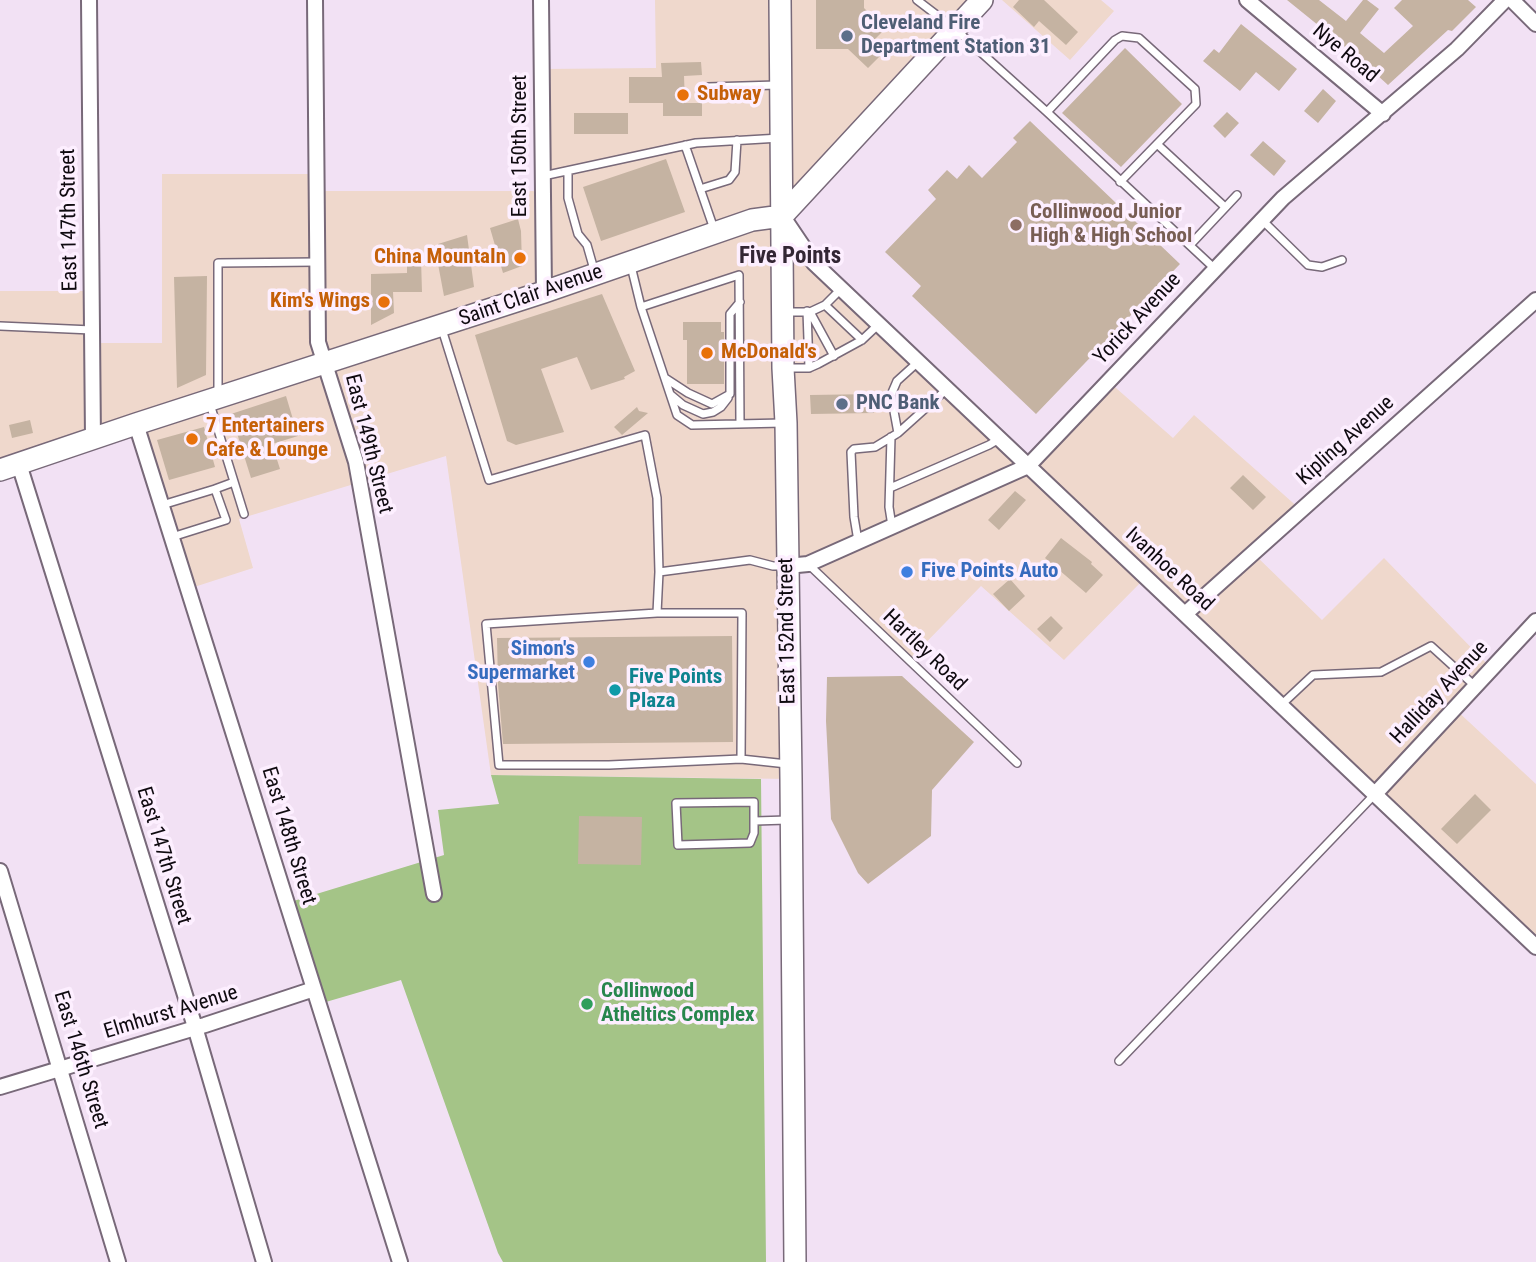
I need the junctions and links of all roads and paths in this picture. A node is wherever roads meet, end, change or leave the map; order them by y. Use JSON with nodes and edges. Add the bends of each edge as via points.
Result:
{"nodes":[{"id":1,"x":89,"y":0,"type":"edge"},
{"id":2,"x":315,"y":0,"type":"edge"},
{"id":3,"x":541,"y":0,"type":"edge"},
{"id":4,"x":780,"y":0,"type":"edge"},
{"id":5,"x":917,"y":0,"type":"edge"},
{"id":6,"x":982,"y":0,"type":"edge"},
{"id":7,"x":1247,"y":0,"type":"edge"},
{"id":8,"x":1505,"y":0,"type":"edge"},
{"id":9,"x":1512,"y":0,"type":"edge"},
{"id":10,"x":1536,"y":24,"type":"edge"},
{"id":11,"x":955,"y":29,"type":"junction"},
{"id":12,"x":781,"y":85,"type":"junction"},
{"id":13,"x":708,"y":87,"type":"dead end"},
{"id":14,"x":1047,"y":112,"type":"junction"},
{"id":15,"x":1383,"y":114,"type":"junction"},
{"id":16,"x":781,"y":138,"type":"junction"},
{"id":17,"x":737,"y":140,"type":"junction"},
{"id":18,"x":1157,"y":144,"type":"junction"},
{"id":19,"x":685,"y":145,"type":"junction"},
{"id":20,"x":568,"y":171,"type":"junction"},
{"id":21,"x":543,"y":176,"type":"junction"},
{"id":22,"x":1121,"y":182,"type":"junction"},
{"id":23,"x":701,"y":189,"type":"junction"},
{"id":24,"x":1237,"y":195,"type":"dead end"},
{"id":25,"x":1225,"y":207,"type":"junction"},
{"id":26,"x":782,"y":216,"type":"junction"},
{"id":27,"x":1262,"y":220,"type":"junction"},
{"id":28,"x":715,"y":233,"type":"junction"},
{"id":29,"x":1190,"y":245,"type":"junction"},
{"id":30,"x":1342,"y":260,"type":"dead end"},
{"id":31,"x":318,"y":262,"type":"junction"},
{"id":32,"x":629,"y":262,"type":"junction"},
{"id":33,"x":1214,"y":268,"type":"junction"},
{"id":34,"x":596,"y":274,"type":"junction"},
{"id":35,"x":841,"y":289,"type":"junction"},
{"id":36,"x":544,"y":292,"type":"junction"},
{"id":37,"x":1536,"y":300,"type":"edge"},
{"id":38,"x":740,"y":302,"type":"junction"},
{"id":39,"x":825,"y":305,"type":"junction"},
{"id":40,"x":641,"y":307,"type":"junction"},
{"id":41,"x":809,"y":311,"type":"junction"},
{"id":42,"x":783,"y":312,"type":"junction"},
{"id":43,"x":879,"y":324,"type":"junction"},
{"id":44,"x":0,"y":326,"type":"edge"},
{"id":45,"x":441,"y":326,"type":"junction"},
{"id":46,"x":92,"y":330,"type":"junction"},
{"id":47,"x":862,"y":340,"type":"junction"},
{"id":48,"x":834,"y":356,"type":"junction"},
{"id":49,"x":918,"y":362,"type":"junction"},
{"id":50,"x":326,"y":364,"type":"junction"},
{"id":51,"x":783,"y":368,"type":"junction"},
{"id":52,"x":809,"y":368,"type":"junction"},
{"id":53,"x":665,"y":377,"type":"junction"},
{"id":54,"x":947,"y":389,"type":"junction"},
{"id":55,"x":730,"y":394,"type":"junction"},
{"id":56,"x":670,"y":395,"type":"junction"},
{"id":57,"x":214,"y":399,"type":"junction"},
{"id":58,"x":740,"y":423,"type":"junction"},
{"id":59,"x":786,"y":423,"type":"junction"},
{"id":60,"x":136,"y":424,"type":"junction"},
{"id":61,"x":895,"y":435,"type":"junction"},
{"id":62,"x":93,"y":439,"type":"junction"},
{"id":63,"x":999,"y":439,"type":"junction"},
{"id":64,"x":1028,"y":466,"type":"junction"},
{"id":65,"x":9,"y":467,"type":"edge"},
{"id":66,"x":234,"y":482,"type":"junction"},
{"id":67,"x":890,"y":488,"type":"junction"},
{"id":68,"x":215,"y":489,"type":"junction"},
{"id":69,"x":162,"y":505,"type":"junction"},
{"id":70,"x":244,"y":514,"type":"dead end"},
{"id":71,"x":892,"y":526,"type":"junction"},
{"id":72,"x":172,"y":537,"type":"junction"},
{"id":73,"x":858,"y":541,"type":"junction"},
{"id":74,"x":797,"y":564,"type":"junction"},
{"id":75,"x":659,"y":572,"type":"junction"},
{"id":76,"x":657,"y":614,"type":"junction"},
{"id":77,"x":1185,"y":614,"type":"junction"},
{"id":78,"x":1536,"y":621,"type":"edge"},
{"id":79,"x":1476,"y":686,"type":"junction"},
{"id":80,"x":1281,"y":705,"type":"junction"},
{"id":81,"x":741,"y":759,"type":"junction"},
{"id":82,"x":1017,"y":764,"type":"dead end"},
{"id":83,"x":791,"y":765,"type":"junction"},
{"id":84,"x":1375,"y":794,"type":"junction"},
{"id":85,"x":791,"y":820,"type":"junction"},
{"id":86,"x":755,"y":821,"type":"junction"},
{"id":87,"x":0,"y":872,"type":"edge"},
{"id":88,"x":434,"y":894,"type":"dead end"},
{"id":89,"x":1536,"y":947,"type":"edge"},
{"id":90,"x":314,"y":989,"type":"junction"},
{"id":91,"x":195,"y":1027,"type":"junction"},
{"id":92,"x":1119,"y":1060,"type":"dead end"},
{"id":93,"x":62,"y":1069,"type":"junction"},
{"id":94,"x":0,"y":1087,"type":"edge"},
{"id":95,"x":118,"y":1262,"type":"edge"},
{"id":96,"x":264,"y":1262,"type":"edge"},
{"id":97,"x":400,"y":1262,"type":"edge"},
{"id":98,"x":795,"y":1262,"type":"edge"}],
"edges":[{"from":1,"to":46,"type":"street","name":"East 147th Street"},
{"from":2,"to":31,"type":"street","name":"East 149th Street"},
{"from":3,"to":21,"type":"street","name":"East 150th Street"},
{"from":4,"to":12,"type":"street","name":"East 152nd Street"},
{"from":5,"to":11,"type":"lane"},
{"from":6,"to":11,"type":"street"},
{"from":7,"to":15,"type":"street","name":"Nye Road"},
{"from":8,"to":15,"type":"street","name":"Yorick Avenue"},
{"from":9,"to":10,"type":"street"},
{"from":11,"to":14,"type":"lane"},
{"from":11,"to":26,"type":"street"},
{"from":12,"to":13,"type":"lane"},
{"from":12,"to":16,"type":"street","name":"East 152nd Street"},
{"from":14,"to":18,"type":"lane","via":[[1115,40],[1139,38],[1195,89],[1196,104]]},
{"from":14,"to":22,"type":"lane"},
{"from":15,"to":27,"type":"street","name":"Yorick Avenue"},
{"from":16,"to":17,"type":"lane"},
{"from":16,"to":26,"type":"street","name":"East 152nd Street"},
{"from":17,"to":19,"type":"lane"},
{"from":17,"to":23,"type":"lane","via":[[735,172],[729,180]]},
{"from":18,"to":22,"type":"lane"},
{"from":18,"to":25,"type":"lane"},
{"from":19,"to":20,"type":"lane"},
{"from":19,"to":23,"type":"lane"},
{"from":20,"to":21,"type":"lane"},
{"from":20,"to":34,"type":"lane","via":[[568,198]]},
{"from":21,"to":36,"type":"street","name":"East 150th Street"},
{"from":22,"to":29,"type":"lane"},
{"from":23,"to":28,"type":"lane"},
{"from":24,"to":25,"type":"lane"},
{"from":25,"to":29,"type":"lane"},
{"from":26,"to":28,"type":"street","name":"Saint Clair Avenue","via":[[752,220]]},
{"from":26,"to":35,"type":"street","name":"Ivanhoe Road","via":[[814,263]]},
{"from":26,"to":42,"type":"street","name":"East 152nd Street"},
{"from":27,"to":30,"type":"lane","via":[[1308,265],[1322,267]]},
{"from":27,"to":33,"type":"street","name":"Yorick Avenue"},
{"from":28,"to":32,"type":"street","name":"Saint Clair Avenue"},
{"from":29,"to":33,"type":"lane"},
{"from":31,"to":50,"type":"street","name":"East 149th Street","via":[[318,342]]},
{"from":31,"to":57,"type":"lane","via":[[218,263]]},
{"from":32,"to":34,"type":"street","name":"Saint Clair Avenue"},
{"from":32,"to":40,"type":"lane"},
{"from":33,"to":64,"type":"street","name":"Yorick Avenue"},
{"from":34,"to":36,"type":"street","name":"Saint Clair Avenue"},
{"from":35,"to":39,"type":"lane"},
{"from":35,"to":43,"type":"street","name":"Ivanhoe Road"},
{"from":36,"to":45,"type":"street","name":"Saint Clair Avenue"},
{"from":37,"to":77,"type":"street","name":"Kipling Avenue"},
{"from":38,"to":40,"type":"lane","via":[[739,275]]},
{"from":38,"to":55,"type":"lane","via":[[730,314]]},
{"from":38,"to":58,"type":"lane"},
{"from":39,"to":41,"type":"lane"},
{"from":39,"to":47,"type":"lane"},
{"from":40,"to":53,"type":"lane"},
{"from":41,"to":42,"type":"lane"},
{"from":41,"to":48,"type":"lane"},
{"from":41,"to":52,"type":"lane"},
{"from":42,"to":51,"type":"street","name":"East 152nd Street"},
{"from":43,"to":47,"type":"lane"},
{"from":43,"to":49,"type":"street","name":"Ivanhoe Road"},
{"from":44,"to":46,"type":"lane"},
{"from":45,"to":50,"type":"street","name":"Saint Clair Avenue"},
{"from":45,"to":75,"type":"lane","via":[[489,480],[645,435],[657,498]]},
{"from":46,"to":62,"type":"street","name":"East 147th Street"},
{"from":47,"to":48,"type":"lane"},
{"from":48,"to":52,"type":"lane"},
{"from":49,"to":54,"type":"street","name":"Ivanhoe Road"},
{"from":49,"to":61,"type":"lane","via":[[897,381],[891,395]]},
{"from":50,"to":57,"type":"street","name":"Saint Clair Avenue"},
{"from":50,"to":88,"type":"street","name":"East 149th Street","via":[[356,461]]},
{"from":51,"to":52,"type":"lane"},
{"from":51,"to":59,"type":"street","name":"East 152nd Street"},
{"from":53,"to":55,"type":"lane","via":[[712,404]]},
{"from":53,"to":56,"type":"lane"},
{"from":54,"to":61,"type":"lane"},
{"from":54,"to":63,"type":"street","name":"Ivanhoe Road"},
{"from":55,"to":56,"type":"lane","via":[[721,407],[703,414]]},
{"from":56,"to":58,"type":"lane","via":[[677,415],[692,425]]},
{"from":57,"to":60,"type":"street","name":"Saint Clair Avenue"},
{"from":57,"to":66,"type":"lane"},
{"from":58,"to":59,"type":"lane"},
{"from":59,"to":74,"type":"street","name":"East 152nd Street"},
{"from":60,"to":62,"type":"street","name":"Saint Clair Avenue"},
{"from":60,"to":69,"type":"street","name":"East 148th Street"},
{"from":61,"to":67,"type":"lane"},
{"from":61,"to":73,"type":"lane","via":[[875,447],[851,452]]},
{"from":62,"to":65,"type":"street","name":"Saint Clair Avenue"},
{"from":63,"to":64,"type":"street","name":"Ivanhoe Road"},
{"from":63,"to":67,"type":"lane"},
{"from":64,"to":71,"type":"street","name":"Yorick Avenue"},
{"from":64,"to":77,"type":"street","name":"Ivanhoe Road"},
{"from":65,"to":91,"type":"street","name":"East 147th Street"},
{"from":66,"to":68,"type":"lane"},
{"from":66,"to":70,"type":"lane"},
{"from":67,"to":71,"type":"lane"},
{"from":68,"to":69,"type":"lane"},
{"from":68,"to":72,"type":"lane","via":[[226,520]]},
{"from":69,"to":72,"type":"street","name":"East 148th Street"},
{"from":71,"to":73,"type":"street","name":"Yorick Avenue"},
{"from":72,"to":90,"type":"street","name":"East 148th Street"},
{"from":73,"to":74,"type":"street","name":"Yorick Avenue"},
{"from":74,"to":75,"type":"lane","via":[[773,566],[750,560]]},
{"from":74,"to":82,"type":"lane","name":"Hartley Road"},
{"from":74,"to":83,"type":"street","name":"East 152nd Street"},
{"from":75,"to":76,"type":"lane"},
{"from":76,"to":81,"type":"lane","via":[[742,614]]},
{"from":76,"to":81,"type":"lane","via":[[486,624],[499,765]]},
{"from":77,"to":80,"type":"street","name":"Ivanhoe Road"},
{"from":78,"to":79,"type":"street","name":"Halliday Avenue"},
{"from":79,"to":80,"type":"lane","via":[[1431,646],[1381,672],[1313,675]]},
{"from":79,"to":84,"type":"street","name":"Halliday Avenue"},
{"from":80,"to":84,"type":"street","name":"Ivanhoe Road"},
{"from":81,"to":83,"type":"lane"},
{"from":83,"to":85,"type":"street","name":"East 152nd Street"},
{"from":84,"to":89,"type":"street","name":"Ivanhoe Road"},
{"from":84,"to":92,"type":"lane"},
{"from":85,"to":86,"type":"lane"},
{"from":85,"to":98,"type":"street","name":"East 152nd Street"},
{"from":86,"to":86,"type":"lane","via":[[754,802],[676,803],[678,845],[750,843]]},
{"from":87,"to":93,"type":"street","name":"East 146th Street"},
{"from":90,"to":91,"type":"street","name":"Elmhurst Avenue"},
{"from":90,"to":97,"type":"street","name":"East 148th Street"},
{"from":91,"to":93,"type":"street","name":"Elmhurst Avenue"},
{"from":91,"to":96,"type":"street","name":"East 147th Street"},
{"from":93,"to":94,"type":"street","name":"Elmhurst Avenue"},
{"from":93,"to":95,"type":"street","name":"East 146th Street"}]}
